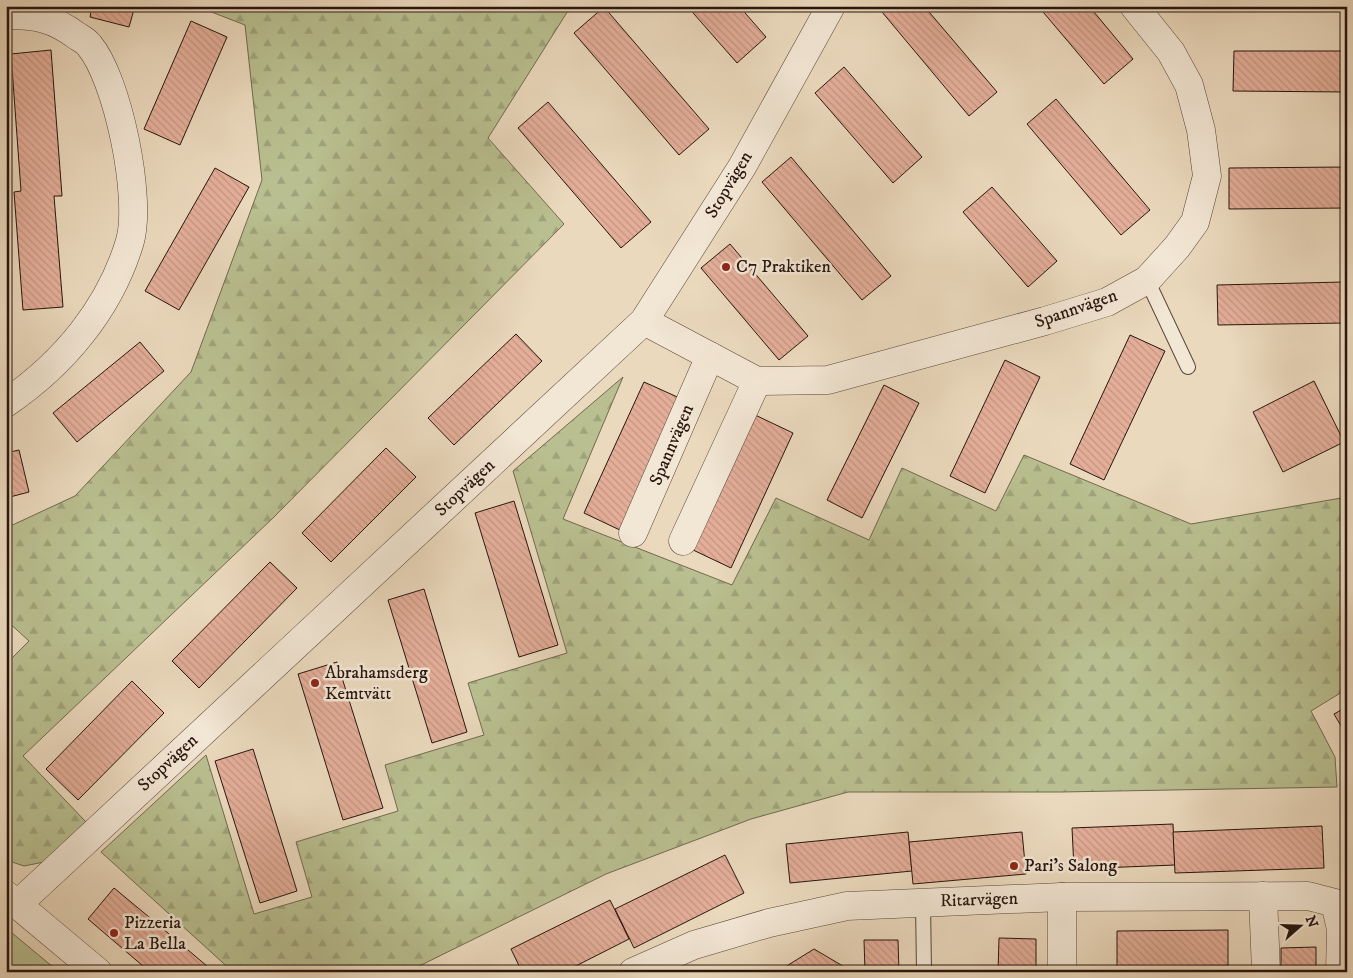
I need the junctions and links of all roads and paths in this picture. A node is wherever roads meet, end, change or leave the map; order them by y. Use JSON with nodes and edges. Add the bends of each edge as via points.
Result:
{"nodes":[{"id":1,"x":831,"y":6,"type":"edge"},
{"id":2,"x":1134,"y":6,"type":"edge"},
{"id":3,"x":6,"y":15,"type":"edge"},
{"id":4,"x":1147,"y":280,"type":"junction"},
{"id":5,"x":644,"y":321,"type":"junction"},
{"id":6,"x":710,"y":356,"type":"junction"},
{"id":7,"x":1188,"y":367,"type":"dead end"},
{"id":8,"x":757,"y":382,"type":"junction"},
{"id":9,"x":6,"y":403,"type":"edge"},
{"id":10,"x":633,"y":533,"type":"dead end"},
{"id":11,"x":683,"y":541,"type":"dead end"},
{"id":12,"x":1263,"y":896,"type":"junction"},
{"id":13,"x":1062,"y":897,"type":"junction"},
{"id":14,"x":12,"y":899,"type":"edge"},
{"id":15,"x":923,"y":902,"type":"junction"},
{"id":16,"x":98,"y":972,"type":"edge"},
{"id":17,"x":633,"y":972,"type":"edge"},
{"id":18,"x":924,"y":972,"type":"edge"},
{"id":19,"x":1062,"y":972,"type":"edge"},
{"id":20,"x":1266,"y":972,"type":"edge"},
{"id":21,"x":1340,"y":972,"type":"edge"}],
"edges":[{"from":1,"to":5,"type":"street","name":"Stopvägen","via":[[742,167]]},
{"from":2,"to":4,"type":"street","name":"Spannvägen","via":[[1171,52],[1188,85],[1201,130],[1207,176],[1195,222]]},
{"from":3,"to":9,"type":"street","via":[[34,15],[62,25],[89,44],[103,69],[122,125],[132,210],[130,240],[101,306],[82,334],[47,373]]},
{"from":4,"to":7,"type":"lane"},
{"from":4,"to":8,"type":"street","name":"Spannvägen","via":[[1107,302],[828,380]]},
{"from":5,"to":6,"type":"street"},
{"from":5,"to":14,"type":"street","name":"Stopvägen"},
{"from":6,"to":8,"type":"street"},
{"from":6,"to":10,"type":"street","name":"Spannvägen"},
{"from":8,"to":11,"type":"street"},
{"from":12,"to":13,"type":"street","name":"Ritarvägen"},
{"from":12,"to":20,"type":"street"},
{"from":12,"to":21,"type":"street","name":"Ritarvägen","via":[[1308,896],[1335,903],[1340,929]]},
{"from":13,"to":15,"type":"street","name":"Ritarvägen"},
{"from":13,"to":19,"type":"street"},
{"from":14,"to":16,"type":"street"},
{"from":15,"to":17,"type":"street","name":"Ritarvägen","via":[[847,906],[769,922],[694,945]]},
{"from":15,"to":18,"type":"lane"}]}
